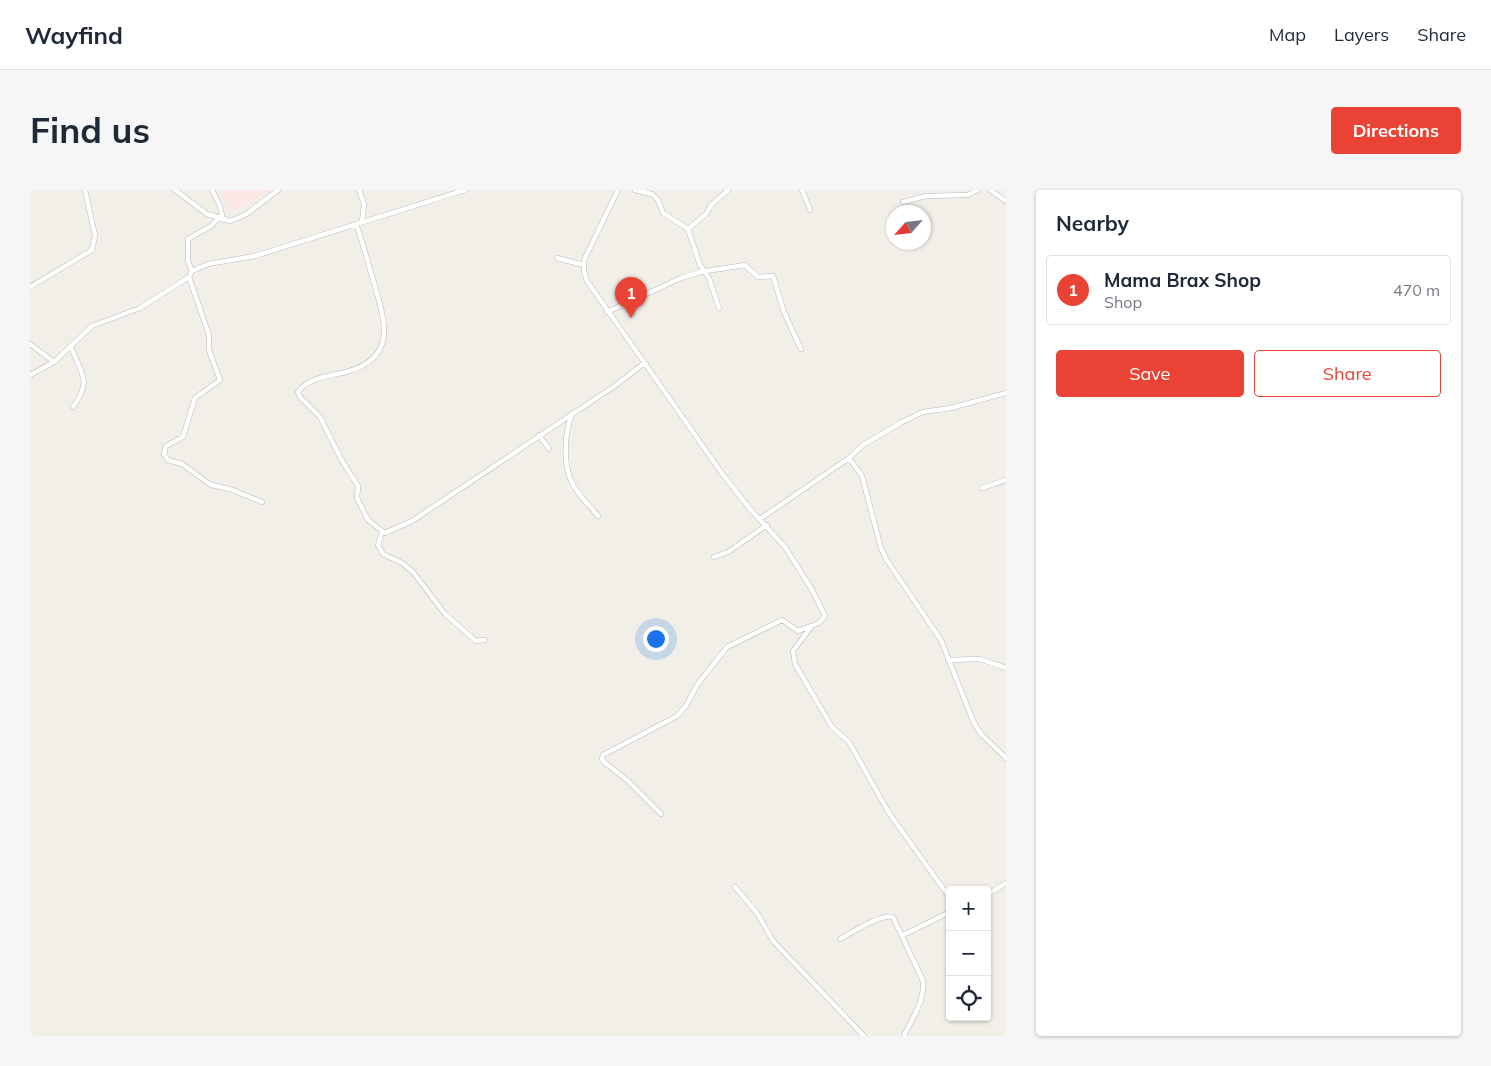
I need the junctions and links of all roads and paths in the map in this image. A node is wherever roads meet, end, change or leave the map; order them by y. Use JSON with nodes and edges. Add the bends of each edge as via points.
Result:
{"nodes":[{"id":1,"x":85,"y":190,"type":"edge"},
{"id":2,"x":175,"y":190,"type":"edge"},
{"id":3,"x":212,"y":190,"type":"edge"},
{"id":4,"x":278,"y":190,"type":"edge"},
{"id":5,"x":367,"y":190,"type":"edge"},
{"id":6,"x":465,"y":190,"type":"edge"},
{"id":7,"x":618,"y":190,"type":"edge"},
{"id":8,"x":635,"y":190,"type":"edge"},
{"id":9,"x":728,"y":190,"type":"edge"},
{"id":10,"x":802,"y":190,"type":"edge"},
{"id":11,"x":978,"y":190,"type":"edge"},
{"id":12,"x":990,"y":190,"type":"edge"},
{"id":13,"x":360,"y":192,"type":"edge"},
{"id":14,"x":1006,"y":201,"type":"edge"},
{"id":15,"x":903,"y":202,"type":"dead end"},
{"id":16,"x":712,"y":204,"type":"junction"},
{"id":17,"x":706,"y":209,"type":"dead end"},
{"id":18,"x":810,"y":210,"type":"dead end"},
{"id":19,"x":221,"y":220,"type":"junction"},
{"id":20,"x":362,"y":222,"type":"junction"},
{"id":21,"x":356,"y":224,"type":"junction"},
{"id":22,"x":688,"y":229,"type":"junction"},
{"id":23,"x":558,"y":258,"type":"dead end"},
{"id":24,"x":584,"y":265,"type":"junction"},
{"id":25,"x":192,"y":271,"type":"junction"},
{"id":26,"x":705,"y":272,"type":"junction"},
{"id":27,"x":189,"y":277,"type":"junction"},
{"id":28,"x":30,"y":287,"type":"edge"},
{"id":29,"x":719,"y":308,"type":"dead end"},
{"id":30,"x":607,"y":312,"type":"junction"},
{"id":31,"x":30,"y":344,"type":"edge"},
{"id":32,"x":71,"y":347,"type":"junction"},
{"id":33,"x":801,"y":349,"type":"dead end"},
{"id":34,"x":54,"y":362,"type":"junction"},
{"id":35,"x":644,"y":364,"type":"junction"},
{"id":36,"x":30,"y":375,"type":"edge"},
{"id":37,"x":1006,"y":393,"type":"edge"},
{"id":38,"x":73,"y":407,"type":"dead end"},
{"id":39,"x":573,"y":413,"type":"junction"},
{"id":40,"x":539,"y":436,"type":"junction"},
{"id":41,"x":550,"y":449,"type":"dead end"},
{"id":42,"x":849,"y":458,"type":"junction"},
{"id":43,"x":1006,"y":480,"type":"edge"},
{"id":44,"x":982,"y":488,"type":"dead end"},
{"id":45,"x":262,"y":502,"type":"dead end"},
{"id":46,"x":598,"y":516,"type":"dead end"},
{"id":47,"x":760,"y":519,"type":"junction"},
{"id":48,"x":767,"y":525,"type":"junction"},
{"id":49,"x":382,"y":532,"type":"junction"},
{"id":50,"x":714,"y":558,"type":"dead end"},
{"id":51,"x":811,"y":626,"type":"junction"},
{"id":52,"x":485,"y":640,"type":"dead end"},
{"id":53,"x":948,"y":660,"type":"junction"},
{"id":54,"x":1006,"y":668,"type":"edge"},
{"id":55,"x":1006,"y":758,"type":"edge"},
{"id":56,"x":661,"y":814,"type":"dead end"},
{"id":57,"x":1006,"y":883,"type":"edge"},
{"id":58,"x":735,"y":887,"type":"dead end"},
{"id":59,"x":946,"y":892,"type":"edge"},
{"id":60,"x":991,"y":892,"type":"edge"},
{"id":61,"x":946,"y":914,"type":"edge"},
{"id":62,"x":903,"y":935,"type":"junction"},
{"id":63,"x":840,"y":939,"type":"dead end"},
{"id":64,"x":864,"y":1036,"type":"edge"},
{"id":65,"x":904,"y":1036,"type":"edge"}],
"edges":[{"from":1,"to":28,"type":"street","via":[[95,235],[92,250]]},
{"from":2,"to":19,"type":"street","via":[[201,210]]},
{"from":3,"to":19,"type":"street","via":[[220,206]]},
{"from":4,"to":19,"type":"street","via":[[246,215],[235,220]]},
{"from":5,"to":13,"type":"street"},
{"from":6,"to":20,"type":"street"},
{"from":7,"to":24,"type":"street"},
{"from":8,"to":22,"type":"street","via":[[652,194],[663,213]]},
{"from":9,"to":16,"type":"street"},
{"from":10,"to":18,"type":"street"},
{"from":11,"to":15,"type":"street","via":[[967,195],[926,196]]},
{"from":12,"to":14,"type":"street"},
{"from":13,"to":20,"type":"street","via":[[364,204]]},
{"from":16,"to":17,"type":"street"},
{"from":16,"to":22,"type":"street","via":[[706,214]]},
{"from":19,"to":25,"type":"street","via":[[188,239],[188,262]]},
{"from":20,"to":21,"type":"street"},
{"from":21,"to":25,"type":"street","via":[[256,256],[208,264]]},
{"from":21,"to":49,"type":"street","via":[[386,325],[381,346],[364,365],[314,380],[298,392],[320,417],[358,486],[357,498],[368,520]]},
{"from":22,"to":26,"type":"street"},
{"from":23,"to":24,"type":"street"},
{"from":24,"to":30,"type":"street","via":[[587,282]]},
{"from":25,"to":27,"type":"street"},
{"from":26,"to":29,"type":"street"},
{"from":26,"to":30,"type":"street","via":[[681,278]]},
{"from":26,"to":33,"type":"street","via":[[745,265],[758,277],[773,276],[784,312]]},
{"from":27,"to":32,"type":"street","via":[[140,308],[92,326]]},
{"from":27,"to":45,"type":"street","via":[[220,380],[195,398],[182,437],[166,446],[164,454],[168,460],[182,464],[211,484]]},
{"from":30,"to":35,"type":"street"},
{"from":31,"to":34,"type":"street"},
{"from":32,"to":34,"type":"street"},
{"from":32,"to":38,"type":"street","via":[[85,384]]},
{"from":34,"to":36,"type":"street"},
{"from":35,"to":39,"type":"street"},
{"from":35,"to":47,"type":"street","via":[[721,472]]},
{"from":37,"to":42,"type":"street","via":[[912,416]]},
{"from":39,"to":40,"type":"street"},
{"from":39,"to":46,"type":"street","via":[[567,435],[569,477]]},
{"from":40,"to":41,"type":"street"},
{"from":40,"to":49,"type":"street","via":[[412,521]]},
{"from":42,"to":47,"type":"street"},
{"from":42,"to":53,"type":"street","via":[[862,476],[880,548],[913,602],[934,628]]},
{"from":43,"to":44,"type":"street"},
{"from":47,"to":48,"type":"street"},
{"from":48,"to":50,"type":"street"},
{"from":48,"to":51,"type":"street","via":[[785,547],[822,607],[823,619]]},
{"from":49,"to":52,"type":"street","via":[[378,545],[383,554],[413,572],[445,614],[476,641]]},
{"from":51,"to":56,"type":"street","via":[[795,631],[782,620],[730,644],[696,685],[682,712],[603,755],[602,760]]},
{"from":51,"to":59,"type":"street","via":[[793,651],[795,664],[832,728],[849,742],[889,813]]},
{"from":53,"to":54,"type":"street","via":[[980,659]]},
{"from":53,"to":55,"type":"street","via":[[973,721]]},
{"from":57,"to":60,"type":"street"},
{"from":58,"to":64,"type":"street","via":[[757,913],[773,941]]},
{"from":61,"to":62,"type":"street"},
{"from":62,"to":63,"type":"street","via":[[893,917],[889,916]]},
{"from":62,"to":65,"type":"street","via":[[924,987],[918,1009]]}]}
